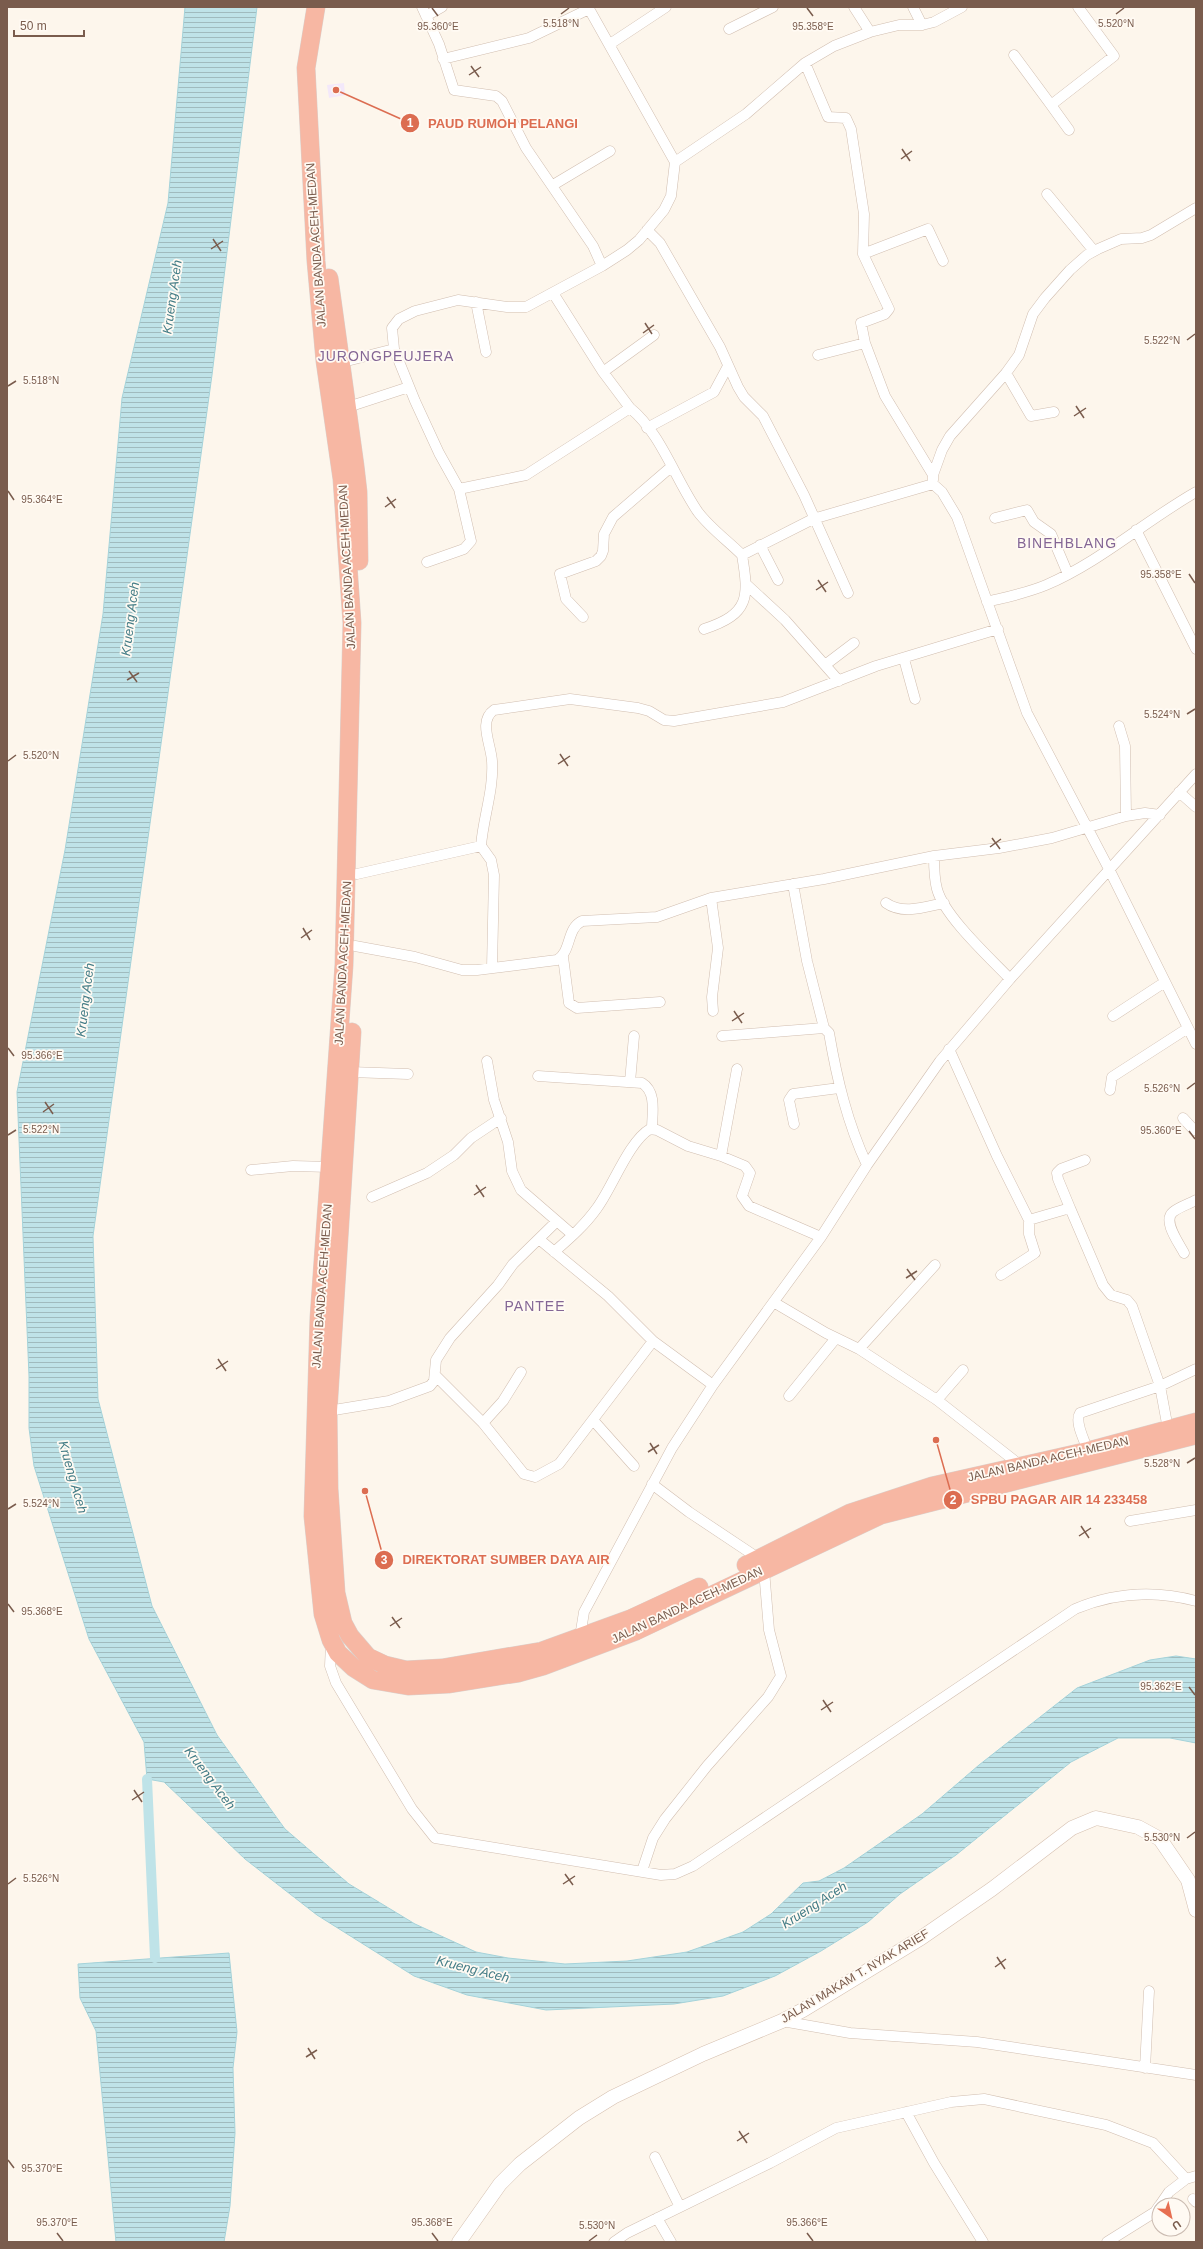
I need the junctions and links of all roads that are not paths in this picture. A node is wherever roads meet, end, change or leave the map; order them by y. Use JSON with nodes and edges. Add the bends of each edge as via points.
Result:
{"nodes":[{"id":1,"x":316,"y":7,"type":"edge"},
{"id":2,"x":327,"y":7,"type":"edge"},
{"id":3,"x":442,"y":7,"type":"edge"},
{"id":4,"x":666,"y":7,"type":"edge"},
{"id":5,"x":773,"y":7,"type":"edge"},
{"id":6,"x":854,"y":7,"type":"edge"},
{"id":7,"x":913,"y":7,"type":"edge"},
{"id":8,"x":962,"y":7,"type":"edge"},
{"id":9,"x":1078,"y":7,"type":"edge"},
{"id":10,"x":588,"y":8,"type":"edge"},
{"id":11,"x":424,"y":11,"type":"edge"},
{"id":12,"x":922,"y":25,"type":"junction"},
{"id":13,"x":729,"y":29,"type":"dead end"},
{"id":14,"x":870,"y":32,"type":"junction"},
{"id":15,"x":610,"y":44,"type":"junction"},
{"id":16,"x":1014,"y":55,"type":"dead end"},
{"id":17,"x":443,"y":59,"type":"junction"},
{"id":18,"x":805,"y":63,"type":"junction"},
{"id":19,"x":1052,"y":105,"type":"junction"},
{"id":20,"x":1068,"y":130,"type":"dead end"},
{"id":21,"x":610,"y":151,"type":"dead end"},
{"id":22,"x":675,"y":162,"type":"junction"},
{"id":23,"x":553,"y":185,"type":"junction"},
{"id":24,"x":1047,"y":194,"type":"dead end"},
{"id":25,"x":1196,"y":208,"type":"edge"},
{"id":26,"x":319,"y":213,"type":"junction"},
{"id":27,"x":647,"y":230,"type":"junction"},
{"id":28,"x":1094,"y":251,"type":"junction"},
{"id":29,"x":863,"y":254,"type":"junction"},
{"id":30,"x":943,"y":260,"type":"dead end"},
{"id":31,"x":602,"y":266,"type":"junction"},
{"id":32,"x":553,"y":293,"type":"junction"},
{"id":33,"x":476,"y":302,"type":"junction"},
{"id":34,"x":654,"y":335,"type":"dead end"},
{"id":35,"x":865,"y":343,"type":"junction"},
{"id":36,"x":394,"y":349,"type":"junction"},
{"id":37,"x":486,"y":352,"type":"dead end"},
{"id":38,"x":818,"y":355,"type":"dead end"},
{"id":39,"x":339,"y":364,"type":"junction"},
{"id":40,"x":728,"y":366,"type":"junction"},
{"id":41,"x":603,"y":372,"type":"junction"},
{"id":42,"x":1006,"y":373,"type":"junction"},
{"id":43,"x":409,"y":388,"type":"junction"},
{"id":44,"x":348,"y":407,"type":"junction"},
{"id":45,"x":630,"y":408,"type":"junction"},
{"id":46,"x":1054,"y":412,"type":"dead end"},
{"id":47,"x":647,"y":428,"type":"junction"},
{"id":48,"x":671,"y":466,"type":"junction"},
{"id":49,"x":933,"y":480,"type":"junction"},
{"id":50,"x":459,"y":489,"type":"junction"},
{"id":51,"x":1196,"y":492,"type":"edge"},
{"id":52,"x":995,"y":518,"type":"dead end"},
{"id":53,"x":813,"y":519,"type":"junction"},
{"id":54,"x":1136,"y":530,"type":"junction"},
{"id":55,"x":760,"y":544,"type":"junction"},
{"id":56,"x":742,"y":555,"type":"junction"},
{"id":57,"x":427,"y":562,"type":"dead end"},
{"id":58,"x":1068,"y":574,"type":"junction"},
{"id":59,"x":778,"y":580,"type":"dead end"},
{"id":60,"x":747,"y":585,"type":"junction"},
{"id":61,"x":848,"y":593,"type":"dead end"},
{"id":62,"x":987,"y":602,"type":"junction"},
{"id":63,"x":583,"y":618,"type":"dead end"},
{"id":64,"x":704,"y":629,"type":"dead end"},
{"id":65,"x":998,"y":629,"type":"junction"},
{"id":66,"x":854,"y":643,"type":"dead end"},
{"id":67,"x":1196,"y":649,"type":"edge"},
{"id":68,"x":904,"y":659,"type":"junction"},
{"id":69,"x":825,"y":665,"type":"junction"},
{"id":70,"x":839,"y":681,"type":"junction"},
{"id":71,"x":915,"y":699,"type":"dead end"},
{"id":72,"x":1119,"y":726,"type":"dead end"},
{"id":73,"x":1196,"y":774,"type":"edge"},
{"id":74,"x":1179,"y":792,"type":"junction"},
{"id":75,"x":1196,"y":807,"type":"edge"},
{"id":76,"x":1160,"y":815,"type":"junction"},
{"id":77,"x":1126,"y":816,"type":"junction"},
{"id":78,"x":1087,"y":827,"type":"junction"},
{"id":79,"x":481,"y":846,"type":"junction"},
{"id":80,"x":934,"y":856,"type":"junction"},
{"id":81,"x":1109,"y":869,"type":"junction"},
{"id":82,"x":357,"y":874,"type":"junction"},
{"id":83,"x":793,"y":884,"type":"junction"},
{"id":84,"x":711,"y":898,"type":"junction"},
{"id":85,"x":886,"y":903,"type":"dead end"},
{"id":86,"x":944,"y":903,"type":"junction"},
{"id":87,"x":355,"y":946,"type":"junction"},
{"id":88,"x":563,"y":956,"type":"junction"},
{"id":89,"x":492,"y":968,"type":"junction"},
{"id":90,"x":1010,"y":979,"type":"junction"},
{"id":91,"x":1165,"y":982,"type":"junction"},
{"id":92,"x":660,"y":1002,"type":"dead end"},
{"id":93,"x":713,"y":1011,"type":"dead end"},
{"id":94,"x":1113,"y":1016,"type":"dead end"},
{"id":95,"x":824,"y":1028,"type":"junction"},
{"id":96,"x":1188,"y":1028,"type":"junction"},
{"id":97,"x":634,"y":1036,"type":"dead end"},
{"id":98,"x":722,"y":1036,"type":"dead end"},
{"id":99,"x":1196,"y":1044,"type":"edge"},
{"id":100,"x":949,"y":1049,"type":"junction"},
{"id":101,"x":487,"y":1061,"type":"dead end"},
{"id":102,"x":737,"y":1069,"type":"dead end"},
{"id":103,"x":350,"y":1072,"type":"junction"},
{"id":104,"x":408,"y":1074,"type":"dead end"},
{"id":105,"x":538,"y":1076,"type":"dead end"},
{"id":106,"x":630,"y":1082,"type":"junction"},
{"id":107,"x":839,"y":1088,"type":"junction"},
{"id":108,"x":1110,"y":1090,"type":"dead end"},
{"id":109,"x":501,"y":1118,"type":"junction"},
{"id":110,"x":1183,"y":1118,"type":"dead end"},
{"id":111,"x":794,"y":1124,"type":"dead end"},
{"id":112,"x":652,"y":1129,"type":"junction"},
{"id":113,"x":1196,"y":1129,"type":"edge"},
{"id":114,"x":721,"y":1156,"type":"junction"},
{"id":115,"x":1085,"y":1160,"type":"dead end"},
{"id":116,"x":867,"y":1165,"type":"junction"},
{"id":117,"x":337,"y":1167,"type":"junction"},
{"id":118,"x":252,"y":1170,"type":"dead end"},
{"id":119,"x":372,"y":1197,"type":"dead end"},
{"id":120,"x":1196,"y":1200,"type":"edge"},
{"id":121,"x":1070,"y":1208,"type":"junction"},
{"id":122,"x":1030,"y":1220,"type":"junction"},
{"id":123,"x":557,"y":1221,"type":"junction"},
{"id":124,"x":573,"y":1235,"type":"junction"},
{"id":125,"x":821,"y":1237,"type":"junction"},
{"id":126,"x":540,"y":1240,"type":"junction"},
{"id":127,"x":554,"y":1252,"type":"junction"},
{"id":128,"x":1184,"y":1253,"type":"dead end"},
{"id":129,"x":935,"y":1265,"type":"dead end"},
{"id":130,"x":1002,"y":1275,"type":"dead end"},
{"id":131,"x":775,"y":1303,"type":"junction"},
{"id":132,"x":836,"y":1338,"type":"junction"},
{"id":133,"x":653,"y":1341,"type":"junction"},
{"id":134,"x":858,"y":1349,"type":"junction"},
{"id":135,"x":1196,"y":1369,"type":"edge"},
{"id":136,"x":963,"y":1370,"type":"dead end"},
{"id":137,"x":521,"y":1372,"type":"dead end"},
{"id":138,"x":435,"y":1375,"type":"junction"},
{"id":139,"x":713,"y":1385,"type":"junction"},
{"id":140,"x":1160,"y":1386,"type":"junction"},
{"id":141,"x":789,"y":1396,"type":"dead end"},
{"id":142,"x":937,"y":1400,"type":"junction"},
{"id":143,"x":328,"y":1411,"type":"junction"},
{"id":144,"x":593,"y":1420,"type":"junction"},
{"id":145,"x":1196,"y":1422,"type":"edge"},
{"id":146,"x":483,"y":1423,"type":"junction"},
{"id":147,"x":1168,"y":1429,"type":"junction"},
{"id":148,"x":1196,"y":1435,"type":"edge"},
{"id":149,"x":1090,"y":1457,"type":"junction"},
{"id":150,"x":1020,"y":1465,"type":"junction"},
{"id":151,"x":634,"y":1466,"type":"dead end"},
{"id":152,"x":652,"y":1484,"type":"junction"},
{"id":153,"x":1196,"y":1510,"type":"edge"},
{"id":154,"x":1130,"y":1521,"type":"dead end"},
{"id":155,"x":761,"y":1564,"type":"junction"},
{"id":156,"x":1196,"y":1601,"type":"edge"},
{"id":157,"x":580,"y":1637,"type":"junction"},
{"id":158,"x":331,"y":1640,"type":"junction"},
{"id":159,"x":642,"y":1871,"type":"junction"},
{"id":160,"x":1196,"y":1910,"type":"edge"},
{"id":161,"x":1150,"y":1991,"type":"dead end"},
{"id":162,"x":782,"y":2021,"type":"junction"},
{"id":163,"x":1145,"y":2068,"type":"junction"},
{"id":164,"x":1196,"y":2076,"type":"edge"},
{"id":165,"x":906,"y":2112,"type":"junction"},
{"id":166,"x":655,"y":2157,"type":"dead end"},
{"id":167,"x":1191,"y":2178,"type":"edge"},
{"id":168,"x":1165,"y":2197,"type":"edge"},
{"id":169,"x":680,"y":2208,"type":"junction"},
{"id":170,"x":1151,"y":2214,"type":"edge"},
{"id":171,"x":657,"y":2218,"type":"junction"},
{"id":172,"x":459,"y":2242,"type":"edge"},
{"id":173,"x":614,"y":2242,"type":"edge"},
{"id":174,"x":671,"y":2242,"type":"edge"},
{"id":175,"x":983,"y":2242,"type":"edge"},
{"id":176,"x":1107,"y":2242,"type":"edge"}],
"edges":[{"from":1,"to":26,"type":"highway","name":"JALAN BANDA ACEH-MEDAN","via":[[306,68]]},
{"from":2,"to":26,"type":"highway","name":"JALAN BANDA ACEH-MEDAN","via":[[318,47],[317,69]]},
{"from":3,"to":11,"type":"street"},
{"from":4,"to":15,"type":"street"},
{"from":5,"to":13,"type":"street"},
{"from":6,"to":14,"type":"street"},
{"from":7,"to":12,"type":"street"},
{"from":8,"to":12,"type":"street","via":[[941,20]]},
{"from":9,"to":19,"type":"street","via":[[1114,56]]},
{"from":10,"to":15,"type":"street"},
{"from":10,"to":17,"type":"street","via":[[529,38]]},
{"from":11,"to":17,"type":"street"},
{"from":12,"to":14,"type":"street","via":[[898,25]]},
{"from":14,"to":18,"type":"street","via":[[852,38]]},
{"from":15,"to":22,"type":"street"},
{"from":16,"to":19,"type":"street"},
{"from":17,"to":23,"type":"street","via":[[454,90],[496,96],[502,101],[526,148]]},
{"from":18,"to":22,"type":"street","via":[[746,114]]},
{"from":18,"to":29,"type":"street","via":[[828,117],[843,117],[848,120],[864,214]]},
{"from":19,"to":20,"type":"street"},
{"from":21,"to":23,"type":"street"},
{"from":22,"to":27,"type":"street","via":[[669,203]]},
{"from":23,"to":31,"type":"street","via":[[593,246]]},
{"from":24,"to":28,"type":"street"},
{"from":25,"to":28,"type":"street","via":[[1151,235],[1121,239]]},
{"from":26,"to":39,"type":"highway","name":"JALAN BANDA ACEH-MEDAN"},
{"from":26,"to":117,"type":"highway","name":"JALAN BANDA ACEH-MEDAN","via":[[325,362],[342,479],[352,623],[349,807]]},
{"from":27,"to":31,"type":"street","via":[[627,250]]},
{"from":27,"to":40,"type":"street","via":[[660,243],[720,347]]},
{"from":28,"to":42,"type":"street","via":[[1070,270],[1033,314],[1019,355]]},
{"from":29,"to":30,"type":"street","via":[[928,228]]},
{"from":29,"to":35,"type":"street","via":[[889,310],[861,323]]},
{"from":31,"to":32,"type":"street"},
{"from":32,"to":33,"type":"street","via":[[539,302],[520,308]]},
{"from":32,"to":41,"type":"street"},
{"from":33,"to":36,"type":"street","via":[[448,301],[404,316],[392,328]]},
{"from":33,"to":37,"type":"street"},
{"from":34,"to":41,"type":"street"},
{"from":35,"to":38,"type":"street"},
{"from":35,"to":49,"type":"street","via":[[885,396]]},
{"from":36,"to":39,"type":"street"},
{"from":36,"to":43,"type":"street"},
{"from":39,"to":44,"type":"highway","name":"JALAN BANDA ACEH-MEDAN"},
{"from":40,"to":47,"type":"street","via":[[714,392]]},
{"from":40,"to":53,"type":"street","via":[[744,397],[763,416],[804,495]]},
{"from":41,"to":45,"type":"street"},
{"from":42,"to":46,"type":"street","via":[[1031,416]]},
{"from":42,"to":49,"type":"street","via":[[950,436],[942,450]]},
{"from":43,"to":44,"type":"street"},
{"from":43,"to":50,"type":"street","via":[[439,454]]},
{"from":44,"to":82,"type":"highway","name":"JALAN BANDA ACEH-MEDAN","via":[[358,492],[362,658]]},
{"from":45,"to":47,"type":"street","via":[[643,419]]},
{"from":45,"to":50,"type":"street","via":[[526,475]]},
{"from":47,"to":48,"type":"street"},
{"from":48,"to":56,"type":"street","via":[[698,512]]},
{"from":48,"to":63,"type":"street","via":[[613,517],[604,534],[604,551],[596,561],[560,574],[566,599]]},
{"from":49,"to":53,"type":"street"},
{"from":49,"to":62,"type":"street","via":[[957,516]]},
{"from":50,"to":57,"type":"street","via":[[471,543],[464,549]]},
{"from":51,"to":54,"type":"street"},
{"from":52,"to":58,"type":"street","via":[[1027,510],[1034,522],[1051,534]]},
{"from":53,"to":55,"type":"street"},
{"from":53,"to":61,"type":"street"},
{"from":54,"to":58,"type":"street"},
{"from":54,"to":67,"type":"street"},
{"from":55,"to":56,"type":"street"},
{"from":55,"to":59,"type":"street"},
{"from":56,"to":60,"type":"street"},
{"from":58,"to":62,"type":"street","via":[[1029,592]]},
{"from":60,"to":64,"type":"street","via":[[742,605],[716,625]]},
{"from":60,"to":69,"type":"street","via":[[775,610]]},
{"from":62,"to":65,"type":"street"},
{"from":65,"to":68,"type":"street"},
{"from":65,"to":78,"type":"street","via":[[1027,713]]},
{"from":66,"to":69,"type":"street"},
{"from":68,"to":70,"type":"street","via":[[876,666]]},
{"from":68,"to":71,"type":"street"},
{"from":69,"to":70,"type":"street"},
{"from":70,"to":79,"type":"street","via":[[784,702],[669,721],[638,708],[570,699],[494,710],[486,721],[493,773]]},
{"from":72,"to":77,"type":"street","via":[[1125,746]]},
{"from":73,"to":74,"type":"street"},
{"from":74,"to":75,"type":"street"},
{"from":74,"to":76,"type":"street"},
{"from":76,"to":77,"type":"street","via":[[1145,813]]},
{"from":76,"to":81,"type":"street"},
{"from":77,"to":78,"type":"street"},
{"from":78,"to":80,"type":"street","via":[[1052,838]]},
{"from":78,"to":81,"type":"street"},
{"from":79,"to":82,"type":"street"},
{"from":79,"to":89,"type":"street","via":[[491,860],[494,875]]},
{"from":80,"to":83,"type":"street"},
{"from":80,"to":86,"type":"street","via":[[937,891]]},
{"from":81,"to":90,"type":"street"},
{"from":81,"to":91,"type":"street"},
{"from":82,"to":87,"type":"highway","name":"JALAN BANDA ACEH-MEDAN"},
{"from":83,"to":84,"type":"street"},
{"from":83,"to":95,"type":"street","via":[[807,961]]},
{"from":84,"to":88,"type":"street","via":[[656,917],[582,921],[573,928]]},
{"from":84,"to":93,"type":"street","via":[[718,948],[712,997]]},
{"from":85,"to":86,"type":"street","via":[[901,909]]},
{"from":86,"to":90,"type":"street","via":[[952,916]]},
{"from":87,"to":89,"type":"street","via":[[415,957],[462,970]]},
{"from":87,"to":103,"type":"highway","name":"JALAN BANDA ACEH-MEDAN"},
{"from":88,"to":89,"type":"street","via":[[557,960]]},
{"from":88,"to":92,"type":"street","via":[[569,1003],[577,1008]]},
{"from":90,"to":100,"type":"street"},
{"from":91,"to":94,"type":"street"},
{"from":91,"to":96,"type":"street"},
{"from":95,"to":98,"type":"street"},
{"from":95,"to":107,"type":"street","via":[[829,1033]]},
{"from":96,"to":99,"type":"street"},
{"from":96,"to":108,"type":"street","via":[[1112,1077]]},
{"from":97,"to":106,"type":"street"},
{"from":100,"to":116,"type":"street"},
{"from":100,"to":122,"type":"street","via":[[996,1156]]},
{"from":101,"to":109,"type":"street","via":[[491,1088]]},
{"from":102,"to":114,"type":"street"},
{"from":103,"to":104,"type":"street"},
{"from":103,"to":117,"type":"highway","name":"JALAN BANDA ACEH-MEDAN"},
{"from":105,"to":106,"type":"street"},
{"from":106,"to":112,"type":"street","via":[[642,1083],[649,1087],[653,1099]]},
{"from":107,"to":111,"type":"street","via":[[793,1094],[789,1100]]},
{"from":107,"to":116,"type":"street","via":[[853,1136]]},
{"from":109,"to":119,"type":"street","via":[[427,1173]]},
{"from":109,"to":123,"type":"street","via":[[516,1181],[521,1190]]},
{"from":110,"to":113,"type":"street","via":[[1194,1130]]},
{"from":112,"to":114,"type":"street","via":[[688,1146]]},
{"from":112,"to":124,"type":"street","via":[[644,1132],[636,1142],[598,1208]]},
{"from":114,"to":125,"type":"street","via":[[748,1169],[749,1178],[742,1196],[749,1206]]},
{"from":115,"to":121,"type":"street","via":[[1057,1173]]},
{"from":116,"to":125,"type":"street"},
{"from":117,"to":118,"type":"street","via":[[293,1166]]},
{"from":117,"to":143,"type":"highway","name":"JALAN BANDA ACEH-MEDAN"},
{"from":117,"to":158,"type":"highway","name":"JALAN BANDA ACEH-MEDAN","via":[[319,1318],[313,1516],[323,1614]]},
{"from":120,"to":128,"type":"street","via":[[1172,1212],[1170,1217],[1169,1222]]},
{"from":121,"to":122,"type":"street"},
{"from":121,"to":140,"type":"street","via":[[1104,1285],[1111,1295],[1127,1300],[1132,1306]]},
{"from":122,"to":130,"type":"street","via":[[1029,1234],[1035,1253]]},
{"from":123,"to":124,"type":"street"},
{"from":123,"to":126,"type":"street"},
{"from":124,"to":127,"type":"street"},
{"from":125,"to":131,"type":"street"},
{"from":126,"to":127,"type":"street"},
{"from":126,"to":138,"type":"street","via":[[514,1264],[450,1338],[436,1360]]},
{"from":127,"to":133,"type":"street","via":[[608,1296]]},
{"from":129,"to":134,"type":"street"},
{"from":131,"to":132,"type":"street"},
{"from":131,"to":139,"type":"street"},
{"from":132,"to":134,"type":"street"},
{"from":132,"to":141,"type":"street"},
{"from":133,"to":139,"type":"street"},
{"from":133,"to":144,"type":"street"},
{"from":134,"to":142,"type":"street"},
{"from":135,"to":140,"type":"street"},
{"from":136,"to":142,"type":"street"},
{"from":137,"to":146,"type":"street","via":[[503,1400]]},
{"from":138,"to":143,"type":"street","via":[[432,1384],[427,1388],[389,1401]]},
{"from":138,"to":146,"type":"street"},
{"from":139,"to":152,"type":"street"},
{"from":140,"to":147,"type":"street"},
{"from":140,"to":149,"type":"street","via":[[1080,1413],[1078,1423]]},
{"from":142,"to":150,"type":"street"},
{"from":143,"to":157,"type":"highway","name":"JALAN BANDA ACEH-MEDAN","via":[[329,1489],[336,1593],[343,1623],[350,1636],[368,1657],[385,1665],[406,1670],[442,1668],[542,1651]]},
{"from":144,"to":146,"type":"street","via":[[559,1464],[534,1477],[524,1474]]},
{"from":144,"to":151,"type":"street"},
{"from":145,"to":147,"type":"highway","name":"JALAN BANDA ACEH-MEDAN"},
{"from":147,"to":149,"type":"highway","name":"JALAN BANDA ACEH-MEDAN"},
{"from":148,"to":149,"type":"highway","name":"JALAN BANDA ACEH-MEDAN"},
{"from":149,"to":150,"type":"highway","name":"JALAN BANDA ACEH-MEDAN"},
{"from":149,"to":155,"type":"highway","name":"JALAN BANDA ACEH-MEDAN","via":[[881,1515]]},
{"from":150,"to":155,"type":"highway","name":"JALAN BANDA ACEH-MEDAN","via":[[932,1486],[850,1513]]},
{"from":152,"to":155,"type":"street"},
{"from":152,"to":157,"type":"street","via":[[584,1612]]},
{"from":153,"to":154,"type":"street"},
{"from":155,"to":157,"type":"highway","name":"JALAN BANDA ACEH-MEDAN","via":[[630,1619]]},
{"from":155,"to":158,"type":"highway","name":"JALAN BANDA ACEH-MEDAN","via":[[636,1631],[518,1673],[448,1684],[408,1686],[373,1680],[354,1668],[338,1653]]},
{"from":155,"to":159,"type":"street","via":[[769,1630],[781,1676],[768,1697],[707,1766],[665,1819],[653,1838]]},
{"from":156,"to":159,"type":"street","via":[[1146,1594],[1107,1598],[1075,1609],[693,1866],[675,1874],[661,1875]]},
{"from":158,"to":159,"type":"street","via":[[332,1676],[412,1809],[435,1838]]},
{"from":160,"to":162,"type":"street","name":"JALAN MAKAM T. NYAK ARIEF","via":[[1188,1880],[1160,1838],[1138,1827],[1096,1818],[1072,1828],[1053,1841],[998,1884],[921,1938]]},
{"from":161,"to":163,"type":"street"},
{"from":162,"to":163,"type":"street","via":[[850,2033],[977,2042]]},
{"from":162,"to":172,"type":"street","name":"JALAN MAKAM T. NYAK ARIEF","via":[[703,2054],[626,2091],[579,2118],[520,2164],[500,2184]]},
{"from":163,"to":164,"type":"street"},
{"from":165,"to":167,"type":"street","via":[[951,2102],[984,2099],[1106,2125],[1153,2143]]},
{"from":165,"to":169,"type":"street","via":[[836,2128]]},
{"from":165,"to":175,"type":"street"},
{"from":166,"to":169,"type":"street"},
{"from":167,"to":168,"type":"street","via":[[1168,2192]]},
{"from":169,"to":171,"type":"street"},
{"from":170,"to":176,"type":"street"},
{"from":171,"to":173,"type":"street"},
{"from":171,"to":174,"type":"street"}]}
